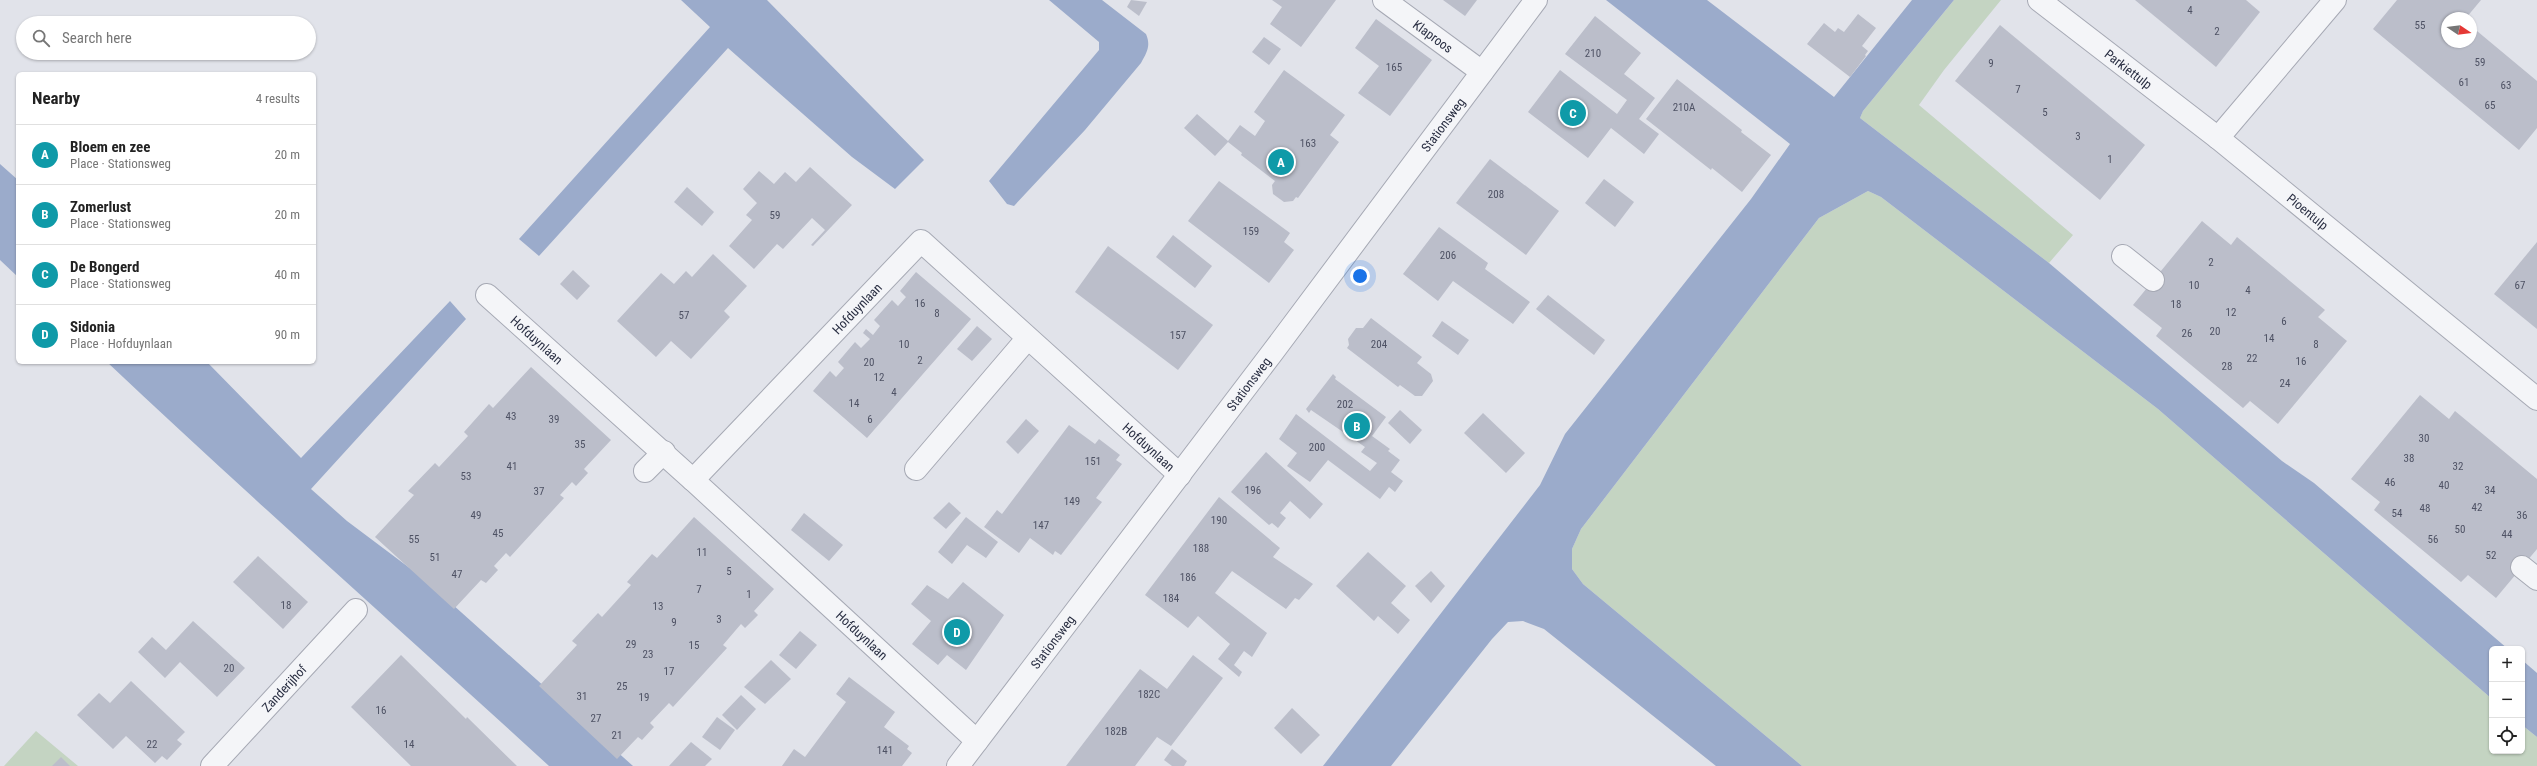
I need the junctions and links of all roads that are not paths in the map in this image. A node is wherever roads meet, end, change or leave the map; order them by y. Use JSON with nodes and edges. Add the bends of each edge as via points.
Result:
{"nodes":[{"id":1,"x":1384,"y":0,"type":"edge"},
{"id":2,"x":1536,"y":0,"type":"edge"},
{"id":3,"x":2039,"y":0,"type":"edge"},
{"id":4,"x":2335,"y":0,"type":"edge"},
{"id":5,"x":1482,"y":72,"type":"junction"},
{"id":6,"x":2218,"y":138,"type":"junction"},
{"id":7,"x":2123,"y":256,"type":"dead end"},
{"id":8,"x":2153,"y":280,"type":"dead end"},
{"id":9,"x":488,"y":295,"type":"dead end"},
{"id":10,"x":1027,"y":339,"type":"junction"},
{"id":11,"x":2537,"y":400,"type":"edge"},
{"id":12,"x":664,"y":452,"type":"junction"},
{"id":13,"x":916,"y":469,"type":"dead end"},
{"id":14,"x":645,"y":471,"type":"dead end"},
{"id":15,"x":1180,"y":475,"type":"junction"},
{"id":16,"x":693,"y":480,"type":"junction"},
{"id":17,"x":356,"y":610,"type":"dead end"},
{"id":18,"x":978,"y":741,"type":"junction"},
{"id":19,"x":212,"y":766,"type":"edge"},
{"id":20,"x":958,"y":766,"type":"edge"}],
"edges":[{"from":1,"to":5,"type":"street","name":"Klaproos"},
{"from":2,"to":5,"type":"street","name":"Stationsweg"},
{"from":3,"to":6,"type":"street","name":"Parkiettulp"},
{"from":4,"to":6,"type":"street"},
{"from":5,"to":15,"type":"street","name":"Stationsweg"},
{"from":6,"to":11,"type":"street","name":"Pioentulp"},
{"from":7,"to":8,"type":"street"},
{"from":9,"to":12,"type":"street","name":"Hofduynlaan"},
{"from":10,"to":13,"type":"street"},
{"from":10,"to":15,"type":"street","name":"Hofduynlaan"},
{"from":10,"to":16,"type":"street","name":"Hofduynlaan","via":[[921,241]]},
{"from":12,"to":14,"type":"street"},
{"from":12,"to":16,"type":"street","name":"Hofduynlaan"},
{"from":15,"to":18,"type":"street","name":"Stationsweg"},
{"from":16,"to":18,"type":"street","name":"Hofduynlaan"},
{"from":17,"to":19,"type":"street","name":"Zanderijhof"},
{"from":18,"to":20,"type":"street","name":"Stationsweg"}]}
